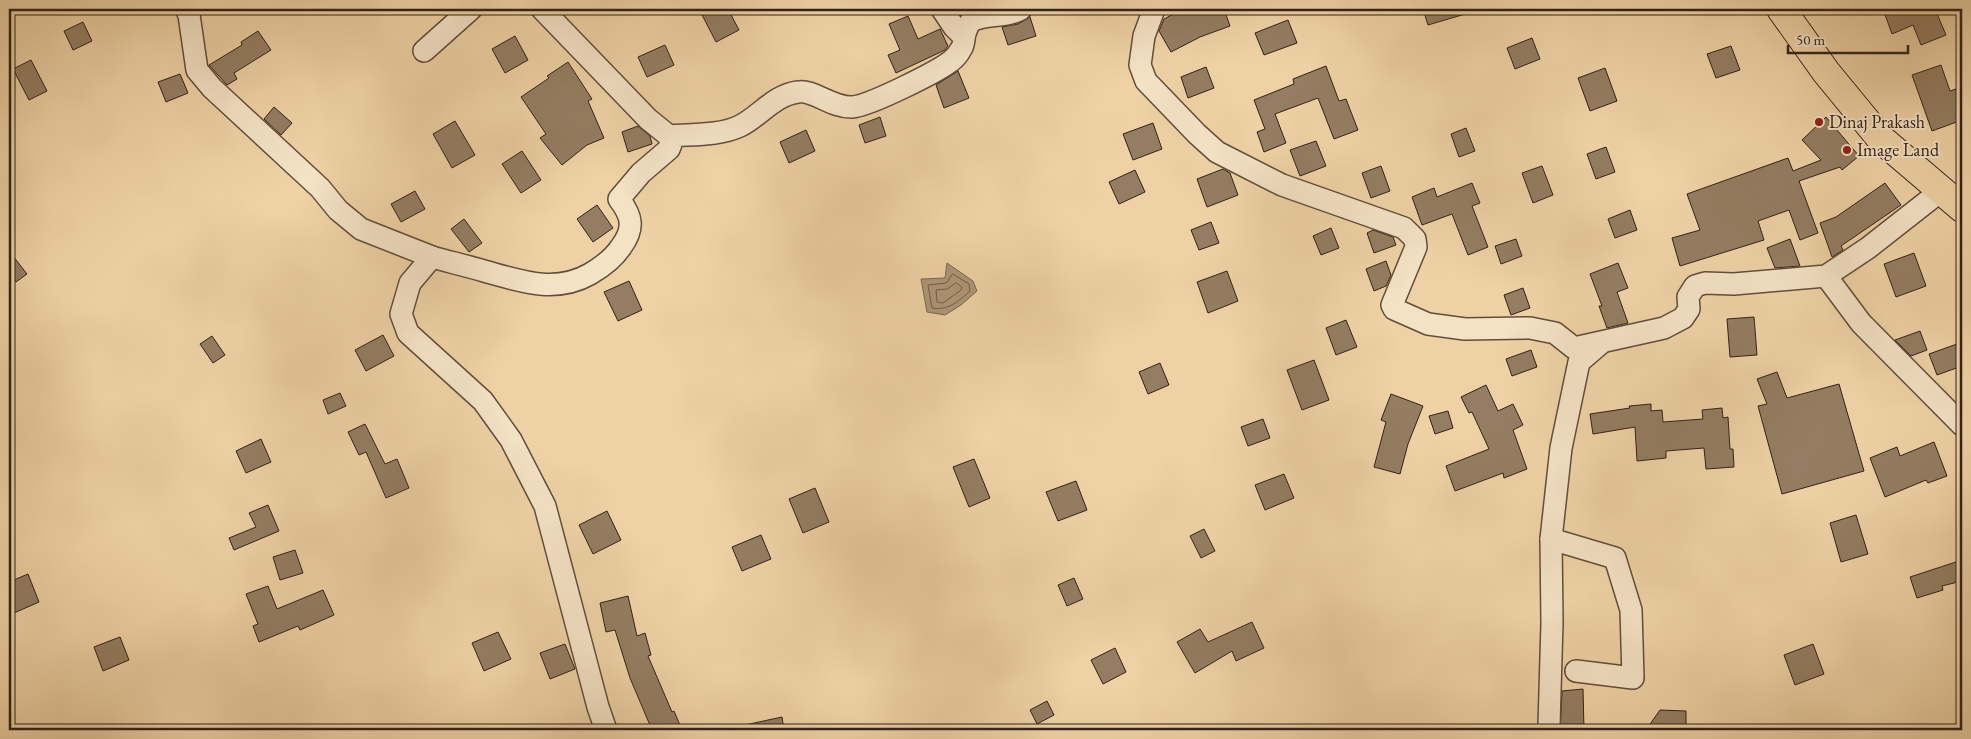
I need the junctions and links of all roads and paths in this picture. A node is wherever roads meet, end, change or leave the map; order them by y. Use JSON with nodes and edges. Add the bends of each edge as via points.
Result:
{"nodes":[{"id":1,"x":186,"y":9,"type":"edge"},
{"id":2,"x":470,"y":9,"type":"edge"},
{"id":3,"x":542,"y":9,"type":"edge"},
{"id":4,"x":942,"y":9,"type":"edge"},
{"id":5,"x":1021,"y":9,"type":"edge"},
{"id":6,"x":1154,"y":9,"type":"edge"},
{"id":7,"x":1781,"y":9,"type":"edge"},
{"id":8,"x":964,"y":37,"type":"junction"},
{"id":9,"x":424,"y":51,"type":"dead end"},
{"id":10,"x":669,"y":136,"type":"junction"},
{"id":11,"x":1942,"y":190,"type":"junction"},
{"id":12,"x":1962,"y":208,"type":"edge"},
{"id":13,"x":432,"y":257,"type":"junction"},
{"id":14,"x":464,"y":266,"type":"junction"},
{"id":15,"x":1826,"y":276,"type":"junction"},
{"id":16,"x":410,"y":283,"type":"junction"},
{"id":17,"x":1602,"y":342,"type":"junction"},
{"id":18,"x":1962,"y":426,"type":"edge"},
{"id":19,"x":1551,"y":539,"type":"junction"},
{"id":20,"x":1576,"y":671,"type":"dead end"},
{"id":21,"x":1549,"y":725,"type":"dead end"},
{"id":22,"x":606,"y":730,"type":"edge"}],
"edges":[{"from":1,"to":13,"type":"street","via":[[197,70],[212,88],[360,229]]},
{"from":2,"to":9,"type":"street"},
{"from":3,"to":10,"type":"street","via":[[648,119]]},
{"from":4,"to":8,"type":"street"},
{"from":5,"to":8,"type":"street","via":[[996,17],[974,19]]},
{"from":6,"to":17,"type":"street","via":[[1144,36],[1140,65],[1146,81],[1217,152],[1282,185],[1404,228],[1415,239],[1416,247],[1392,305],[1394,309],[1428,324],[1465,329],[1530,328],[1554,333],[1574,348]]},
{"from":7,"to":11,"type":"main road","via":[[1826,72],[1881,139]]},
{"from":8,"to":10,"type":"street","via":[[963,47],[952,60],[865,104],[838,106],[808,92],[798,92],[770,102],[760,114],[723,133]]},
{"from":10,"to":14,"type":"street","via":[[669,149],[641,173],[619,199],[629,213],[630,228],[622,246],[604,266],[578,281],[556,286],[526,284]]},
{"from":11,"to":12,"type":"main road"},
{"from":11,"to":15,"type":"street","via":[[1868,248]]},
{"from":13,"to":14,"type":"street"},
{"from":13,"to":16,"type":"street"},
{"from":14,"to":16,"type":"street"},
{"from":15,"to":17,"type":"street","via":[[1734,284],[1705,283],[1695,286],[1688,296],[1689,309],[1683,318],[1664,328]]},
{"from":15,"to":18,"type":"street","via":[[1860,323]]},
{"from":16,"to":22,"type":"street","via":[[401,314],[408,333],[483,401],[511,440],[545,506]]},
{"from":17,"to":19,"type":"street","via":[[1579,362],[1561,448]]},
{"from":19,"to":20,"type":"street","via":[[1615,558],[1631,610],[1633,678]]},
{"from":19,"to":21,"type":"street"}]}
